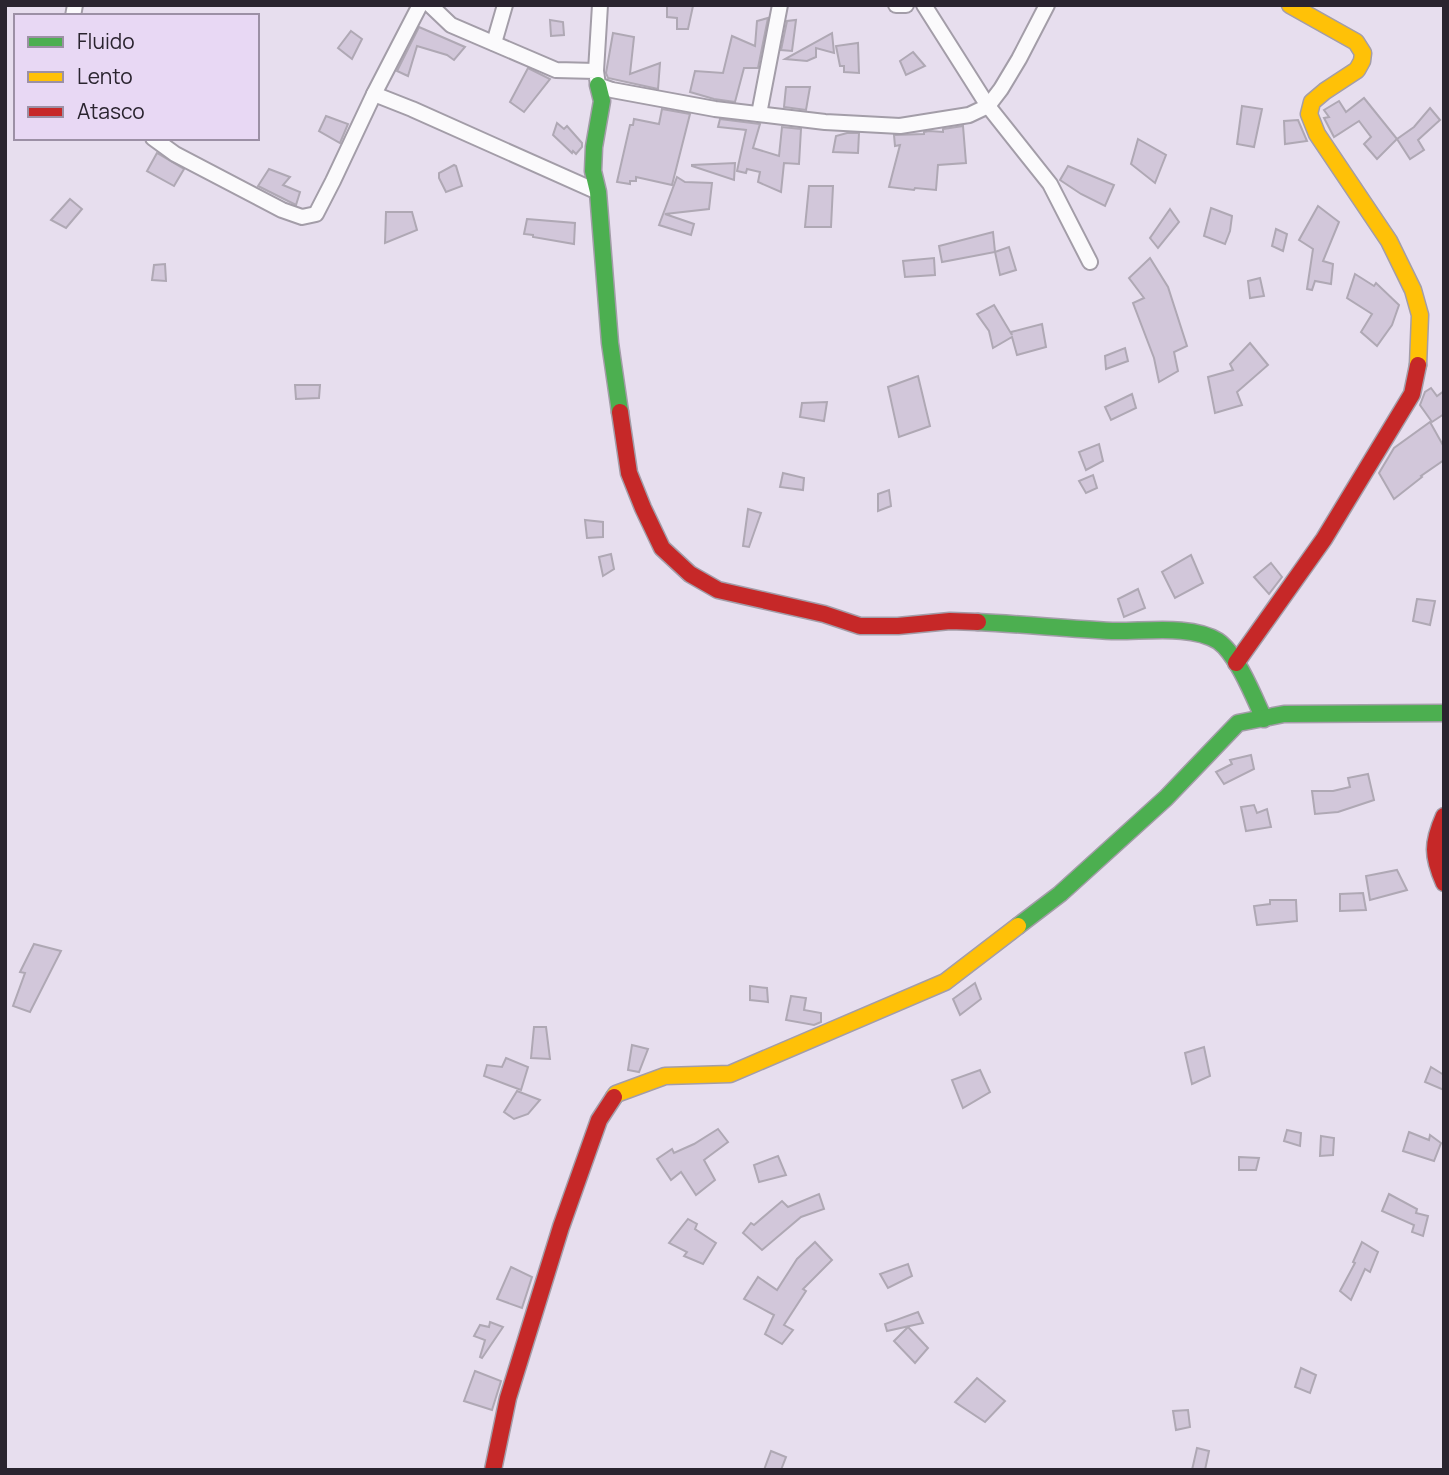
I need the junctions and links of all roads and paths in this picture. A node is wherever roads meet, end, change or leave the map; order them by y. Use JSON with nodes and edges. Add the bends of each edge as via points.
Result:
{"nodes":[{"id":1,"x":420,"y":5,"type":"edge"},
{"id":2,"x":430,"y":5,"type":"edge"},
{"id":3,"x":505,"y":5,"type":"edge"},
{"id":4,"x":600,"y":5,"type":"edge"},
{"id":5,"x":780,"y":5,"type":"edge"},
{"id":6,"x":895,"y":5,"type":"edge"},
{"id":7,"x":906,"y":5,"type":"edge"},
{"id":8,"x":925,"y":5,"type":"edge"},
{"id":9,"x":1046,"y":5,"type":"edge"},
{"id":10,"x":1290,"y":5,"type":"edge"},
{"id":11,"x":494,"y":43,"type":"junction"},
{"id":12,"x":597,"y":78,"type":"junction"},
{"id":13,"x":374,"y":94,"type":"junction"},
{"id":14,"x":988,"y":106,"type":"junction"},
{"id":15,"x":759,"y":114,"type":"junction"},
{"id":16,"x":156,"y":140,"type":"edge"},
{"id":17,"x":598,"y":192,"type":"junction"},
{"id":18,"x":1090,"y":262,"type":"dead end"},
{"id":19,"x":1236,"y":663,"type":"junction"},
{"id":20,"x":1444,"y":713,"type":"edge"},
{"id":21,"x":1264,"y":719,"type":"junction"},
{"id":22,"x":1442,"y":823,"type":"edge"},
{"id":23,"x":1444,"y":883,"type":"edge"},
{"id":24,"x":493,"y":1470,"type":"edge"}],
"edges":[{"from":1,"to":13,"type":"street"},
{"from":2,"to":11,"type":"street","via":[[451,25]]},
{"from":3,"to":11,"type":"street"},
{"from":4,"to":12,"type":"street"},
{"from":5,"to":15,"type":"street"},
{"from":6,"to":7,"type":"street"},
{"from":8,"to":14,"type":"street"},
{"from":9,"to":14,"type":"street"},
{"from":10,"to":19,"type":"street","via":[[1356,42],[1363,53],[1357,70],[1325,91],[1312,103],[1309,114],[1317,134],[1389,241],[1413,290],[1420,316],[1418,367],[1412,394],[1324,539]]},
{"from":11,"to":12,"type":"street","via":[[556,70]]},
{"from":12,"to":15,"type":"street","via":[[612,90]]},
{"from":12,"to":17,"type":"street","via":[[602,101],[593,171]]},
{"from":13,"to":16,"type":"street","via":[[316,214],[302,217]]},
{"from":13,"to":17,"type":"street"},
{"from":14,"to":15,"type":"street","via":[[969,115],[900,126]]},
{"from":14,"to":18,"type":"street","via":[[1050,184]]},
{"from":17,"to":19,"type":"street","via":[[610,343],[629,473],[662,548],[690,574],[719,590],[860,625],[950,621],[1186,631],[1221,643]]},
{"from":19,"to":21,"type":"street"},
{"from":20,"to":21,"type":"street","via":[[1284,714]]},
{"from":21,"to":24,"type":"street","via":[[1238,723],[1166,798],[1060,894],[945,982],[730,1074],[664,1076],[616,1094],[599,1120],[561,1227],[508,1398]]},
{"from":22,"to":23,"type":"street","via":[[1435,852]]}]}
